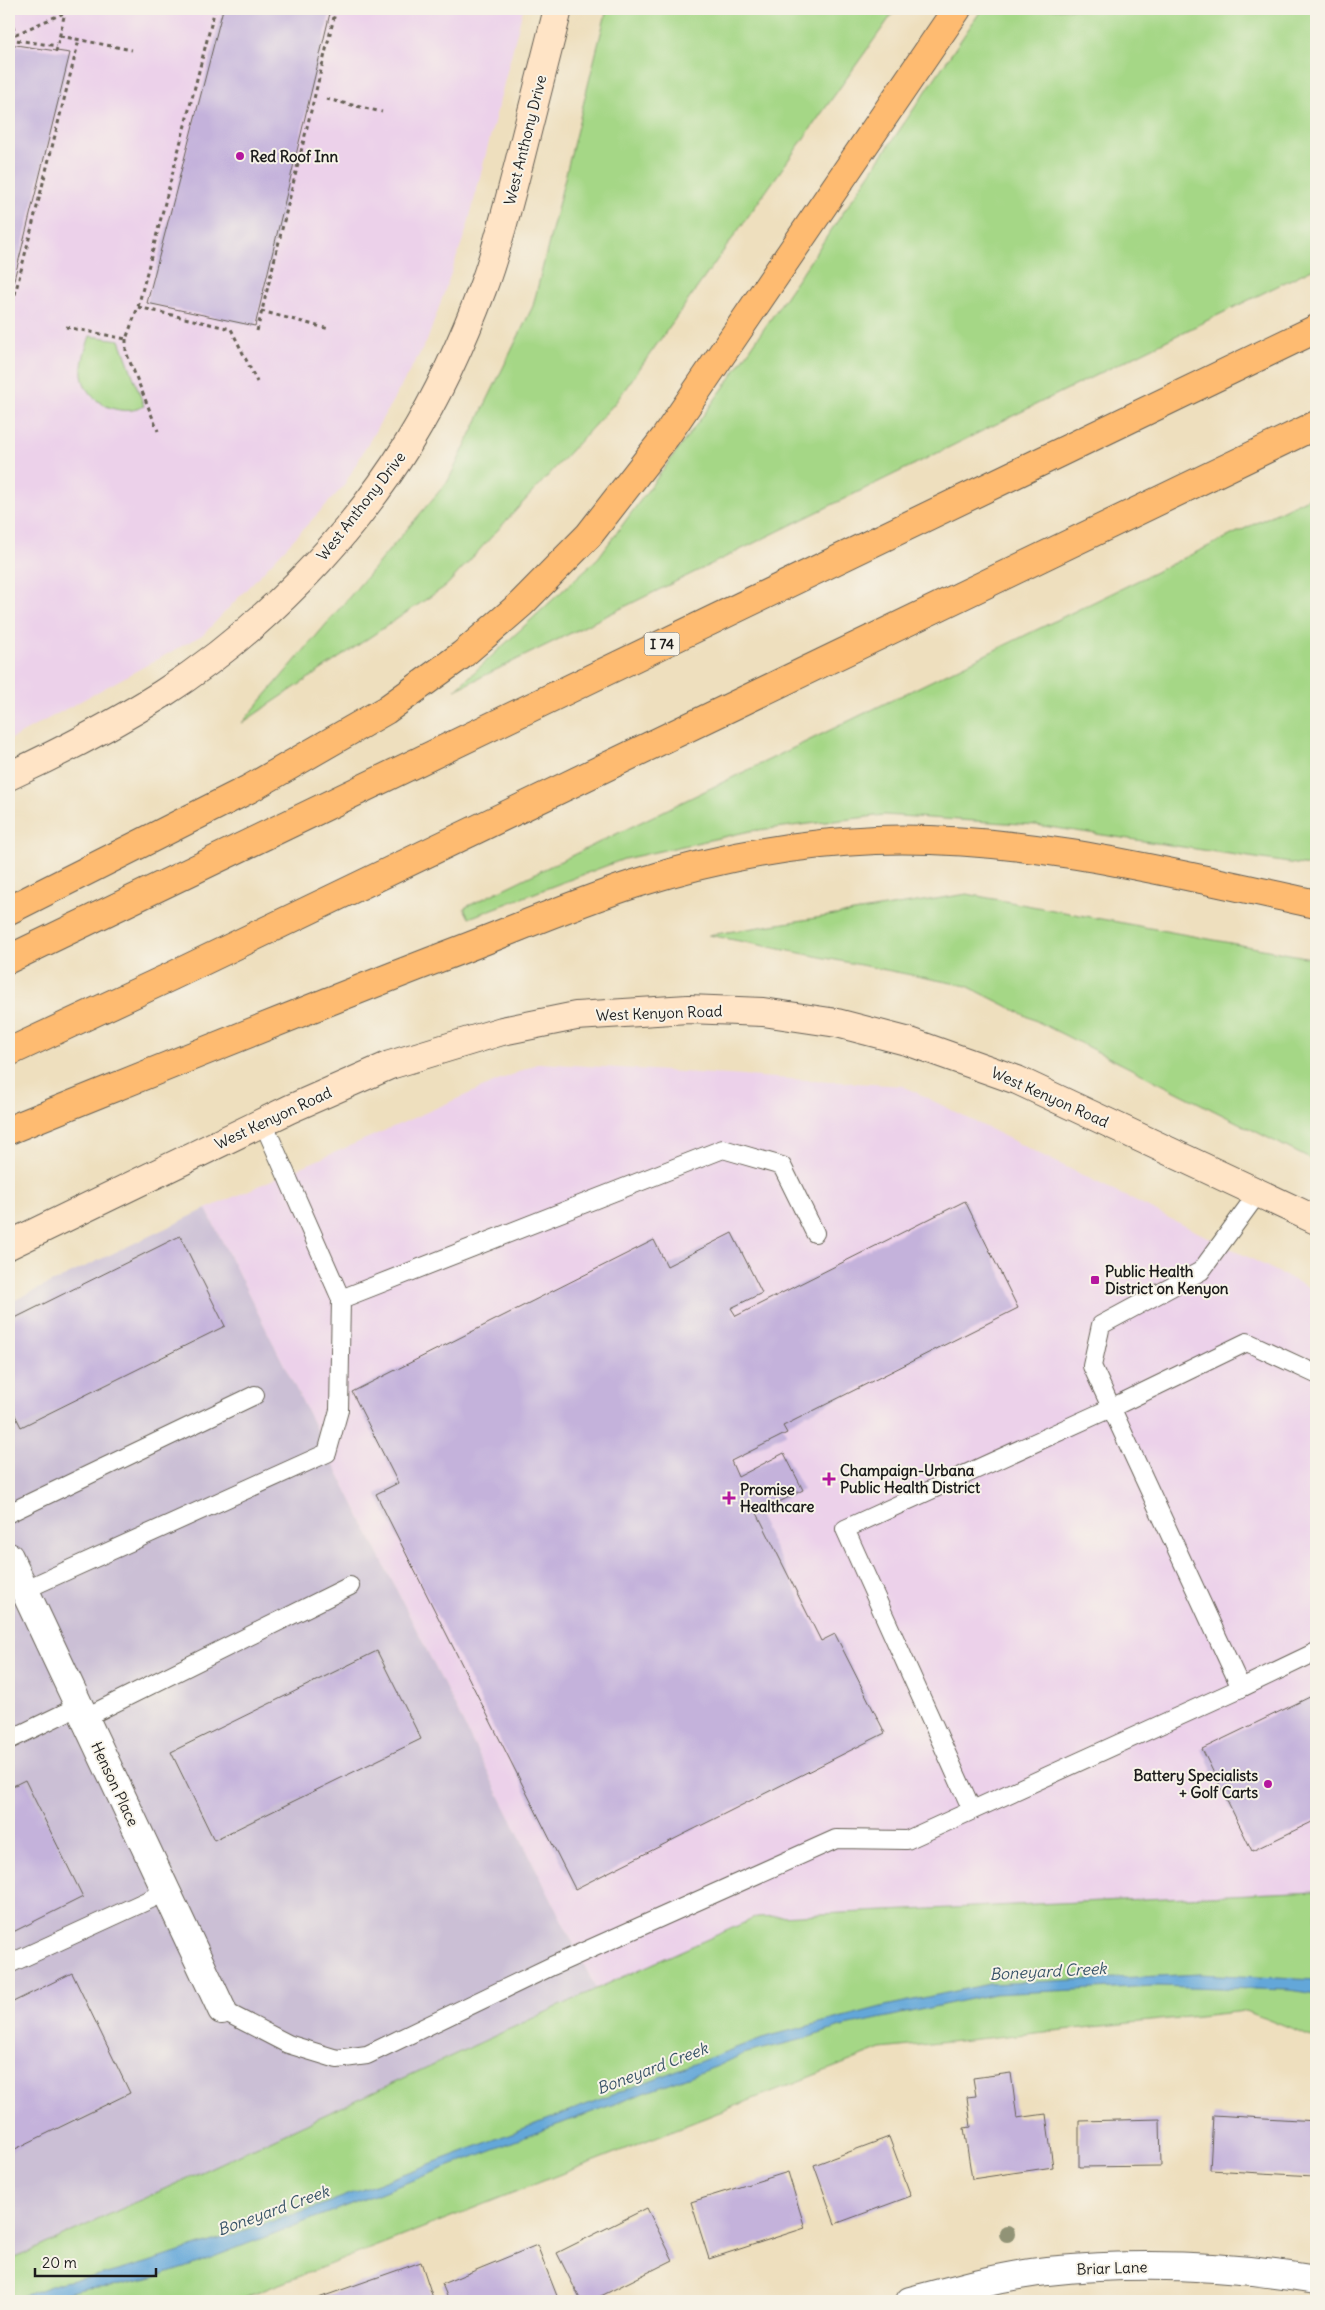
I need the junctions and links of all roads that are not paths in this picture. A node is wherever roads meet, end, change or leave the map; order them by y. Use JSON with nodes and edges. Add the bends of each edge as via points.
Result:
{"nodes":[{"id":1,"x":558,"y":9,"type":"edge"},
{"id":2,"x":957,"y":9,"type":"edge"},
{"id":3,"x":1316,"y":328,"type":"edge"},
{"id":4,"x":1316,"y":426,"type":"edge"},
{"id":5,"x":9,"y":776,"type":"edge"},
{"id":6,"x":1316,"y":904,"type":"edge"},
{"id":7,"x":9,"y":910,"type":"edge"},
{"id":8,"x":9,"y":959,"type":"edge"},
{"id":9,"x":9,"y":1052,"type":"edge"},
{"id":10,"x":263,"y":1122,"type":"junction"},
{"id":11,"x":9,"y":1130,"type":"edge"},
{"id":12,"x":1258,"y":1193,"type":"junction"},
{"id":13,"x":1316,"y":1220,"type":"edge"},
{"id":14,"x":815,"y":1233,"type":"dead end"},
{"id":15,"x":9,"y":1245,"type":"edge"},
{"id":16,"x":341,"y":1299,"type":"junction"},
{"id":17,"x":1316,"y":1374,"type":"edge"},
{"id":18,"x":255,"y":1395,"type":"dead end"},
{"id":19,"x":1111,"y":1408,"type":"junction"},
{"id":20,"x":9,"y":1514,"type":"edge"},
{"id":21,"x":9,"y":1557,"type":"edge"},
{"id":22,"x":350,"y":1586,"type":"dead end"},
{"id":23,"x":24,"y":1590,"type":"junction"},
{"id":24,"x":1316,"y":1652,"type":"edge"},
{"id":25,"x":1241,"y":1688,"type":"junction"},
{"id":26,"x":82,"y":1712,"type":"junction"},
{"id":27,"x":9,"y":1740,"type":"edge"},
{"id":28,"x":972,"y":1810,"type":"junction"},
{"id":29,"x":166,"y":1892,"type":"junction"},
{"id":30,"x":9,"y":1964,"type":"edge"},
{"id":31,"x":222,"y":2010,"type":"joint"},
{"id":32,"x":1316,"y":2280,"type":"edge"},
{"id":33,"x":910,"y":2301,"type":"edge"}],
"edges":[{"from":1,"to":5,"type":"street","name":"West Anthony Drive","via":[[508,208],[484,285],[456,354],[408,444],[368,501],[312,569],[237,640],[163,694],[67,749]]},
{"from":2,"to":7,"type":"highway","via":[[666,436],[589,535],[521,604],[462,655],[386,710],[249,789]]},
{"from":3,"to":8,"type":"highway","number":"I 74"},
{"from":4,"to":9,"type":"highway"},
{"from":6,"to":11,"type":"highway","via":[[1055,851],[972,842],[877,840],[794,847],[688,868],[631,884]]},
{"from":10,"to":12,"type":"street","name":"West Kenyon Road","via":[[390,1065],[502,1031],[576,1016],[688,1009],[763,1012],[837,1023],[910,1042],[1008,1077]]},
{"from":10,"to":15,"type":"street","name":"West Kenyon Road"},
{"from":10,"to":16,"type":"lane"},
{"from":12,"to":13,"type":"street","name":"West Kenyon Road"},
{"from":12,"to":19,"type":"lane","via":[[1201,1271],[1101,1324],[1092,1366]]},
{"from":14,"to":16,"type":"lane","via":[[782,1166],[722,1149]]},
{"from":16,"to":23,"type":"lane","via":[[339,1410],[327,1453]]},
{"from":17,"to":19,"type":"lane","via":[[1247,1342]]},
{"from":18,"to":20,"type":"lane"},
{"from":19,"to":25,"type":"lane"},
{"from":19,"to":28,"type":"lane","via":[[845,1529]]},
{"from":21,"to":23,"type":"street","name":"Henson Place"},
{"from":22,"to":26,"type":"lane"},
{"from":23,"to":26,"type":"street","name":"Henson Place"},
{"from":24,"to":25,"type":"lane"},
{"from":25,"to":28,"type":"lane"},
{"from":26,"to":27,"type":"lane"},
{"from":26,"to":29,"type":"street","name":"Henson Place"},
{"from":28,"to":31,"type":"lane","via":[[907,1840],[836,1839],[552,1966],[368,2055],[337,2059],[288,2044]]},
{"from":29,"to":30,"type":"lane"},
{"from":29,"to":31,"type":"street","name":"Henson Place"},
{"from":32,"to":33,"type":"street","name":"Briar Lane","via":[[1230,2268],[1135,2266],[1046,2271],[965,2286]]}]}
